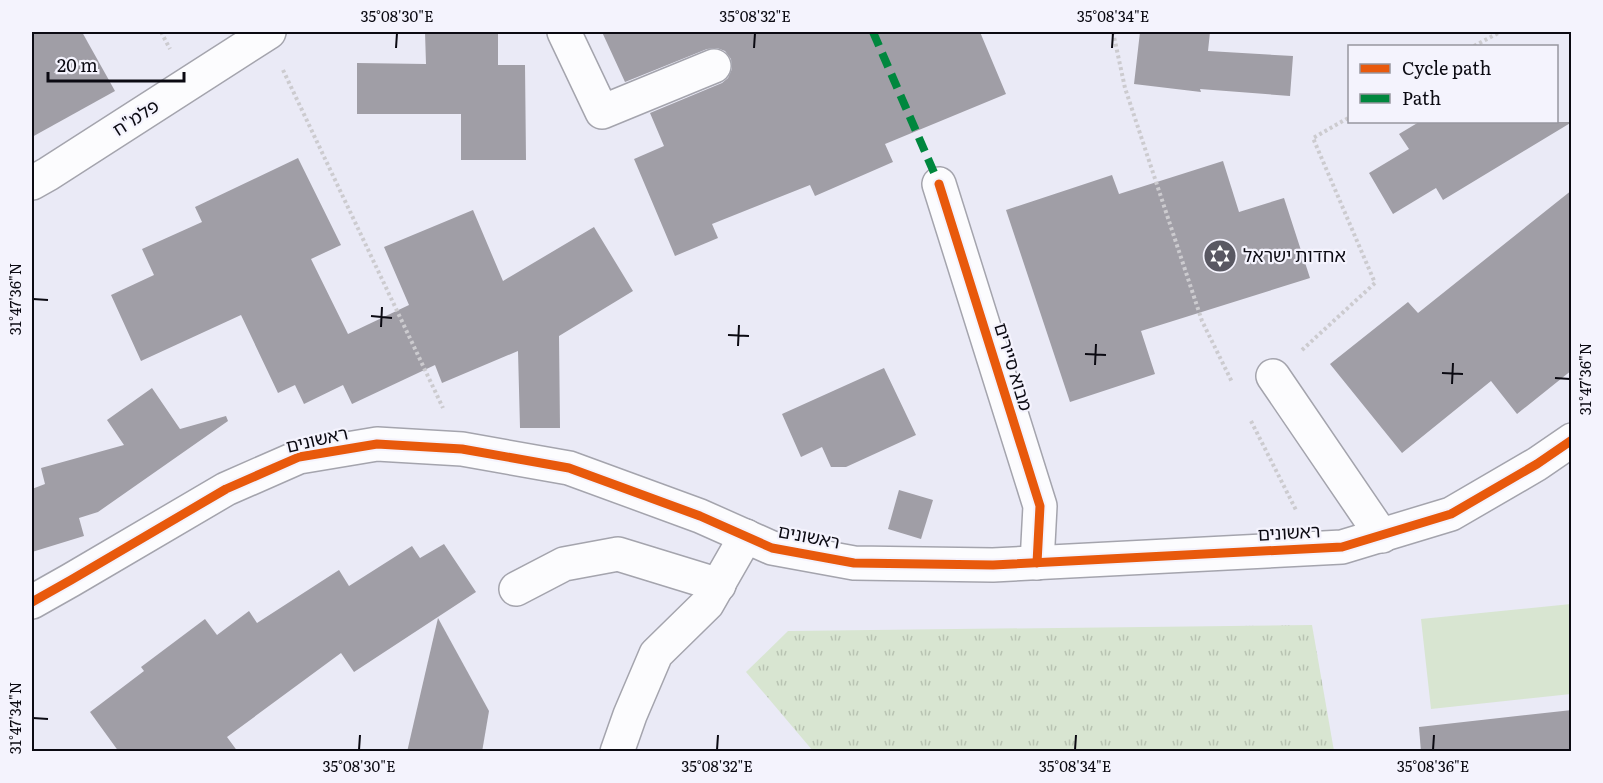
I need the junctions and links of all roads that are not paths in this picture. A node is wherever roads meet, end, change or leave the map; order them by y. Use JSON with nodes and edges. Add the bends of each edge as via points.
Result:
{"nodes":[{"id":1,"x":564,"y":32,"type":"edge"},
{"id":2,"x":267,"y":33,"type":"edge"},
{"id":3,"x":714,"y":66,"type":"dead end"},
{"id":4,"x":32,"y":183,"type":"edge"},
{"id":5,"x":939,"y":183,"type":"dead end"},
{"id":6,"x":1273,"y":376,"type":"road end"},
{"id":7,"x":1572,"y":440,"type":"edge"},
{"id":8,"x":746,"y":536,"type":"junction"},
{"id":9,"x":1382,"y":536,"type":"junction"},
{"id":10,"x":1037,"y":563,"type":"junction"},
{"id":11,"x":718,"y":585,"type":"junction"},
{"id":12,"x":516,"y":589,"type":"dead end"},
{"id":13,"x":32,"y":602,"type":"edge"},
{"id":14,"x":617,"y":752,"type":"edge"}],
"edges":[{"from":1,"to":3,"type":"street","via":[[602,112]]},
{"from":2,"to":4,"type":"street","name":"פלמ\"ח"},
{"from":5,"to":10,"type":"street","name":"מבוא סיירים","via":[[1040,506]]},
{"from":6,"to":9,"type":"street"},
{"from":7,"to":9,"type":"street","name":"ראשונים","via":[[1451,514]]},
{"from":8,"to":10,"type":"street","name":"ראשונים","via":[[772,548],[854,563]]},
{"from":8,"to":11,"type":"street"},
{"from":8,"to":13,"type":"street","name":"ראשונים","via":[[569,468],[462,449],[377,444],[299,457],[226,489]]},
{"from":9,"to":10,"type":"street","name":"ראשונים","via":[[1342,547]]},
{"from":11,"to":12,"type":"street","via":[[618,554],[564,564]]},
{"from":11,"to":14,"type":"street","via":[[707,604],[656,654]]}]}
